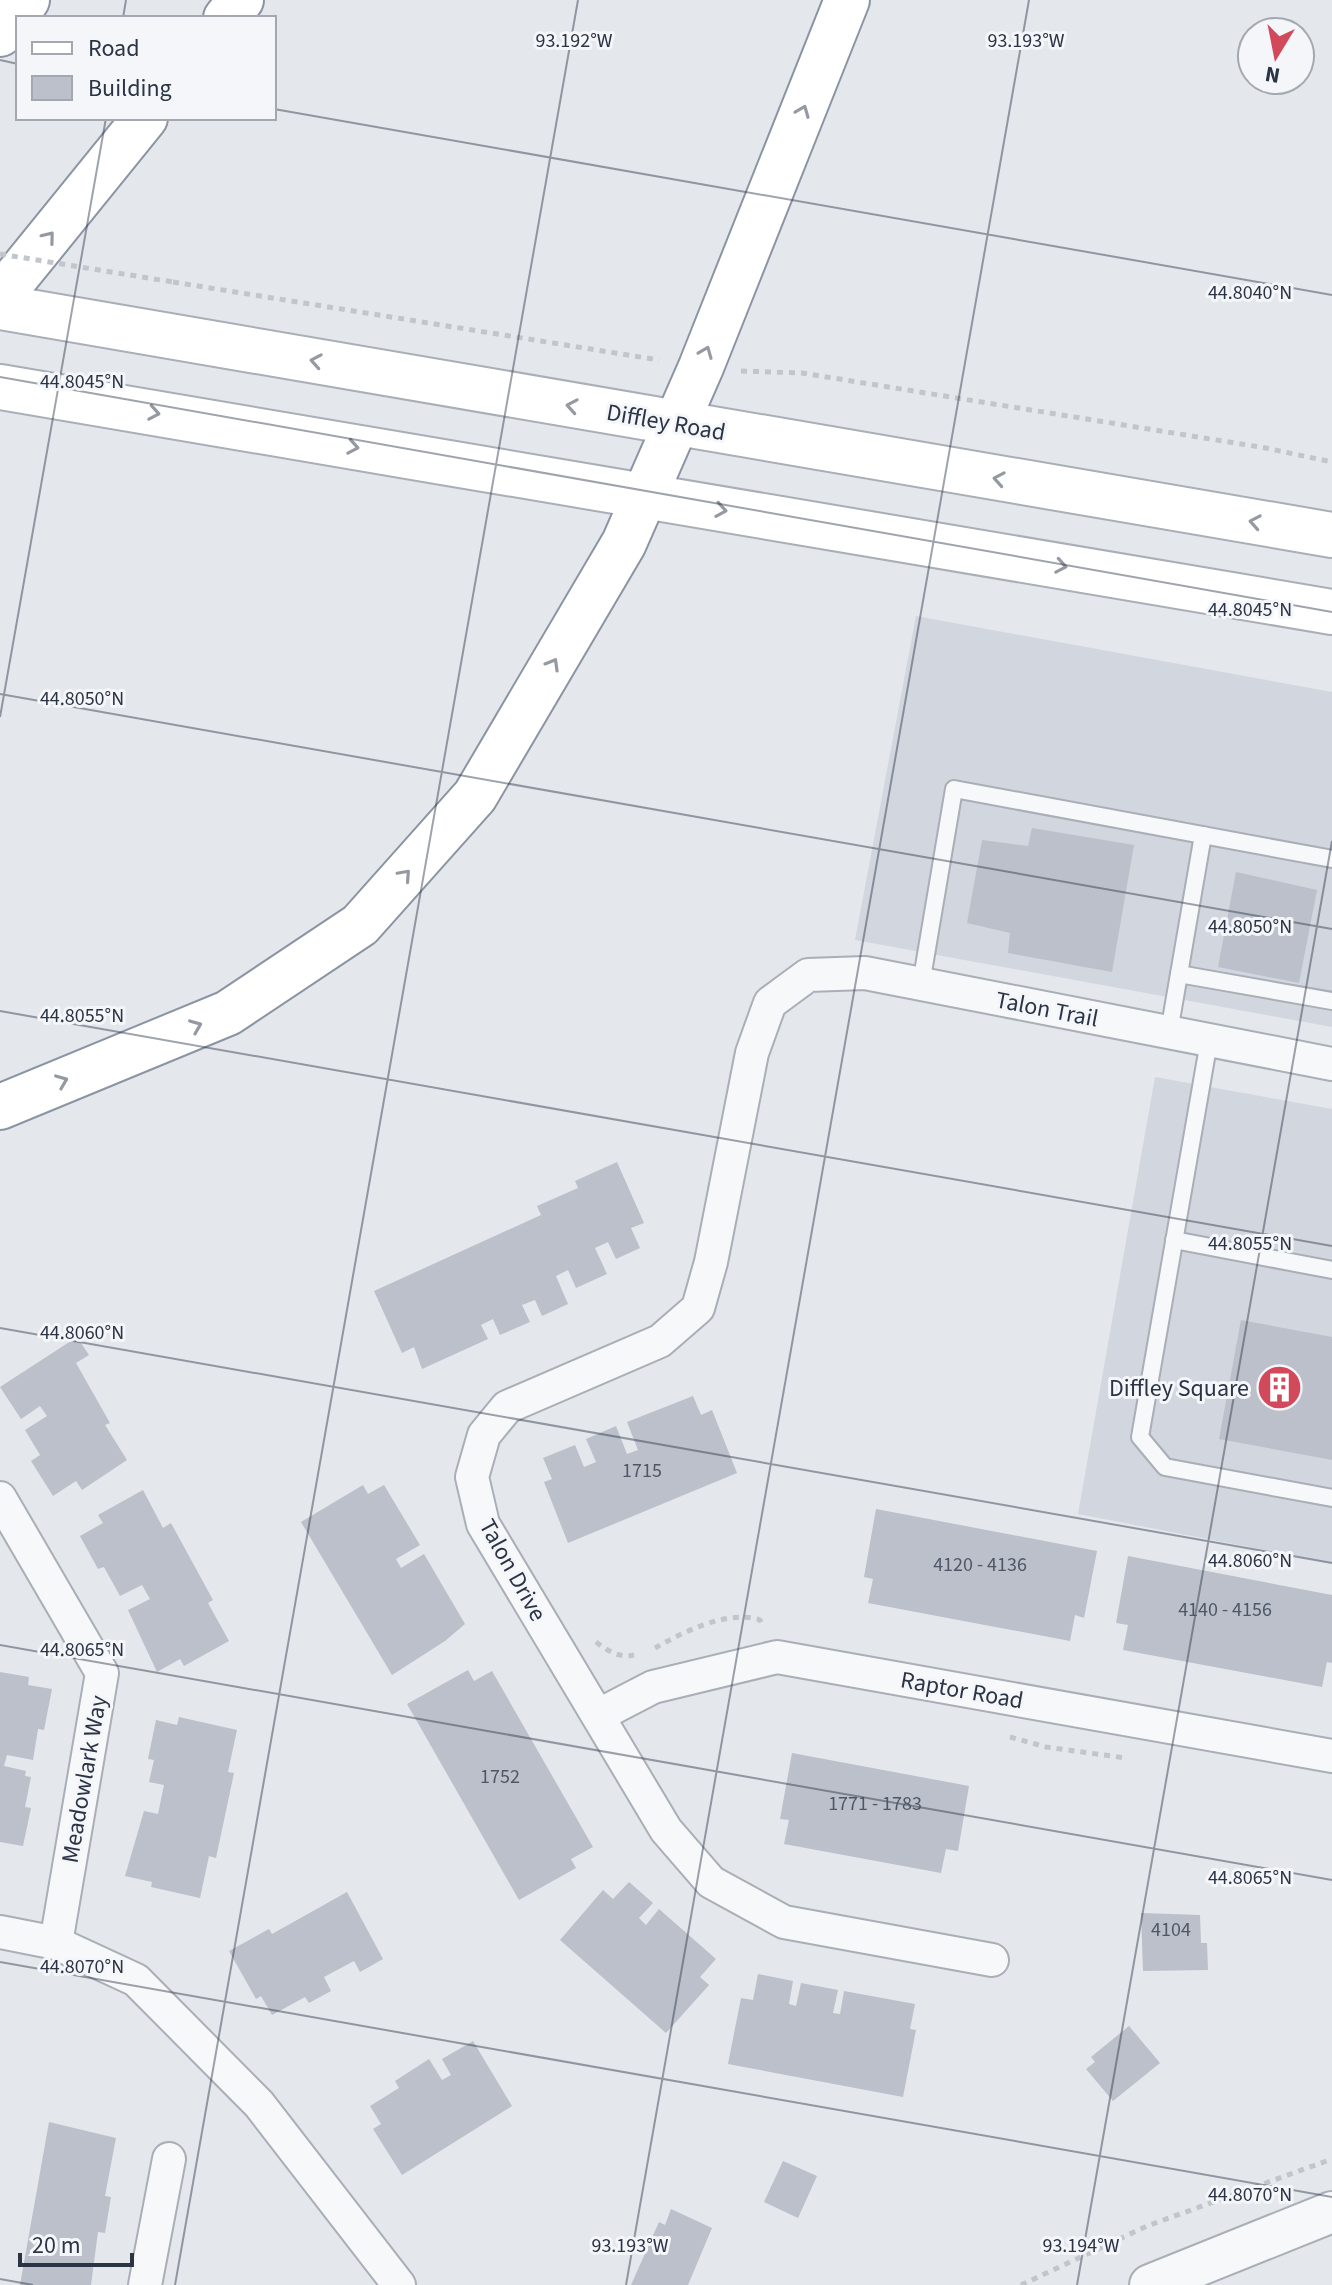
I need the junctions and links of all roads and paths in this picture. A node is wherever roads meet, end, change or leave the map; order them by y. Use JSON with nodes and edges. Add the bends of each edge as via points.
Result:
{"nodes":[{"id":1,"x":27,"y":0,"type":"edge"},
{"id":2,"x":241,"y":0,"type":"edge"},
{"id":3,"x":847,"y":0,"type":"edge"},
{"id":4,"x":228,"y":16,"type":"edge"},
{"id":5,"x":0,"y":34,"type":"edge"},
{"id":6,"x":143,"y":120,"type":"edge"},
{"id":7,"x":0,"y":254,"type":"edge"},
{"id":8,"x":0,"y":297,"type":"edge"},
{"id":9,"x":0,"y":307,"type":"edge"},
{"id":10,"x":701,"y":367,"type":"junction"},
{"id":11,"x":0,"y":387,"type":"edge"},
{"id":12,"x":677,"y":424,"type":"junction"},
{"id":13,"x":1332,"y":462,"type":"edge"},
{"id":14,"x":644,"y":498,"type":"junction"},
{"id":15,"x":1332,"y":535,"type":"edge"},
{"id":16,"x":1332,"y":612,"type":"edge"},
{"id":17,"x":1203,"y":835,"type":"junction"},
{"id":18,"x":1332,"y":859,"type":"edge"},
{"id":19,"x":1179,"y":974,"type":"junction"},
{"id":20,"x":921,"y":984,"type":"junction"},
{"id":21,"x":1332,"y":1001,"type":"edge"},
{"id":22,"x":770,"y":1003,"type":"joint"},
{"id":23,"x":1169,"y":1032,"type":"junction"},
{"id":24,"x":1209,"y":1041,"type":"junction"},
{"id":25,"x":1332,"y":1064,"type":"edge"},
{"id":26,"x":0,"y":1107,"type":"edge"},
{"id":27,"x":1174,"y":1240,"type":"junction"},
{"id":28,"x":1332,"y":1270,"type":"edge"},
{"id":29,"x":0,"y":1498,"type":"edge"},
{"id":30,"x":1332,"y":1498,"type":"edge"},
{"id":31,"x":599,"y":1715,"type":"junction"},
{"id":32,"x":1332,"y":1756,"type":"edge"},
{"id":33,"x":0,"y":1932,"type":"edge"},
{"id":34,"x":56,"y":1943,"type":"junction"},
{"id":35,"x":992,"y":1960,"type":"dead end"},
{"id":36,"x":169,"y":2159,"type":"dead end"},
{"id":37,"x":1332,"y":2159,"type":"edge"},
{"id":38,"x":1332,"y":2212,"type":"edge"},
{"id":39,"x":145,"y":2285,"type":"edge"},
{"id":40,"x":399,"y":2285,"type":"edge"},
{"id":41,"x":1021,"y":2285,"type":"edge"},
{"id":42,"x":1150,"y":2285,"type":"edge"}],
"edges":[{"from":1,"to":5,"type":"main road"},
{"from":2,"to":4,"type":"main road"},
{"from":10,"to":3,"type":"main road","one_way":true},
{"from":8,"to":6,"type":"main road","one_way":true},
{"from":7,"to":10,"type":"path","bridge":true},
{"from":12,"to":9,"type":"main road","name":"Diffley Road","one_way":true},
{"from":10,"to":12,"type":"main road"},
{"from":10,"to":13,"type":"path","via":[[802,373]]},
{"from":11,"to":14,"type":"main road","one_way":true},
{"from":12,"to":14,"type":"main road"},
{"from":15,"to":12,"type":"main road","name":"Diffley Road","one_way":true},
{"from":14,"to":16,"type":"main road","one_way":true},
{"from":26,"to":14,"type":"main road","one_way":true,"via":[[228,1013],[360,925],[475,796],[624,543]]},
{"from":17,"to":18,"type":"lane"},
{"from":17,"to":19,"type":"lane"},
{"from":17,"to":20,"type":"lane","via":[[954,789]]},
{"from":19,"to":21,"type":"lane"},
{"from":19,"to":23,"type":"lane"},
{"from":20,"to":22,"type":"street","name":"Talon Trail","via":[[865,973],[808,975]]},
{"from":20,"to":23,"type":"street","name":"Talon Trail"},
{"from":22,"to":31,"type":"street","name":"Talon Drive","via":[[752,1053],[698,1308],[660,1341],[507,1407],[484,1435],[472,1477],[483,1524]]},
{"from":23,"to":24,"type":"street","name":"Talon Trail"},
{"from":24,"to":25,"type":"street","name":"Talon Trail"},
{"from":24,"to":27,"type":"lane"},
{"from":27,"to":28,"type":"lane"},
{"from":27,"to":30,"type":"lane","via":[[1140,1437],[1165,1467]]},
{"from":29,"to":34,"type":"street","name":"Meadowlark Way","via":[[102,1673]]},
{"from":31,"to":32,"type":"street","name":"Raptor Road","via":[[653,1687],[777,1657]]},
{"from":31,"to":35,"type":"street","name":"Talon Drive","via":[[666,1830],[711,1882],[784,1922]]},
{"from":33,"to":34,"type":"street"},
{"from":34,"to":40,"type":"street","via":[[136,1980],[259,2104]]},
{"from":36,"to":39,"type":"street"},
{"from":37,"to":41,"type":"path","via":[[1147,2226]]},
{"from":38,"to":42,"type":"street"}]}
